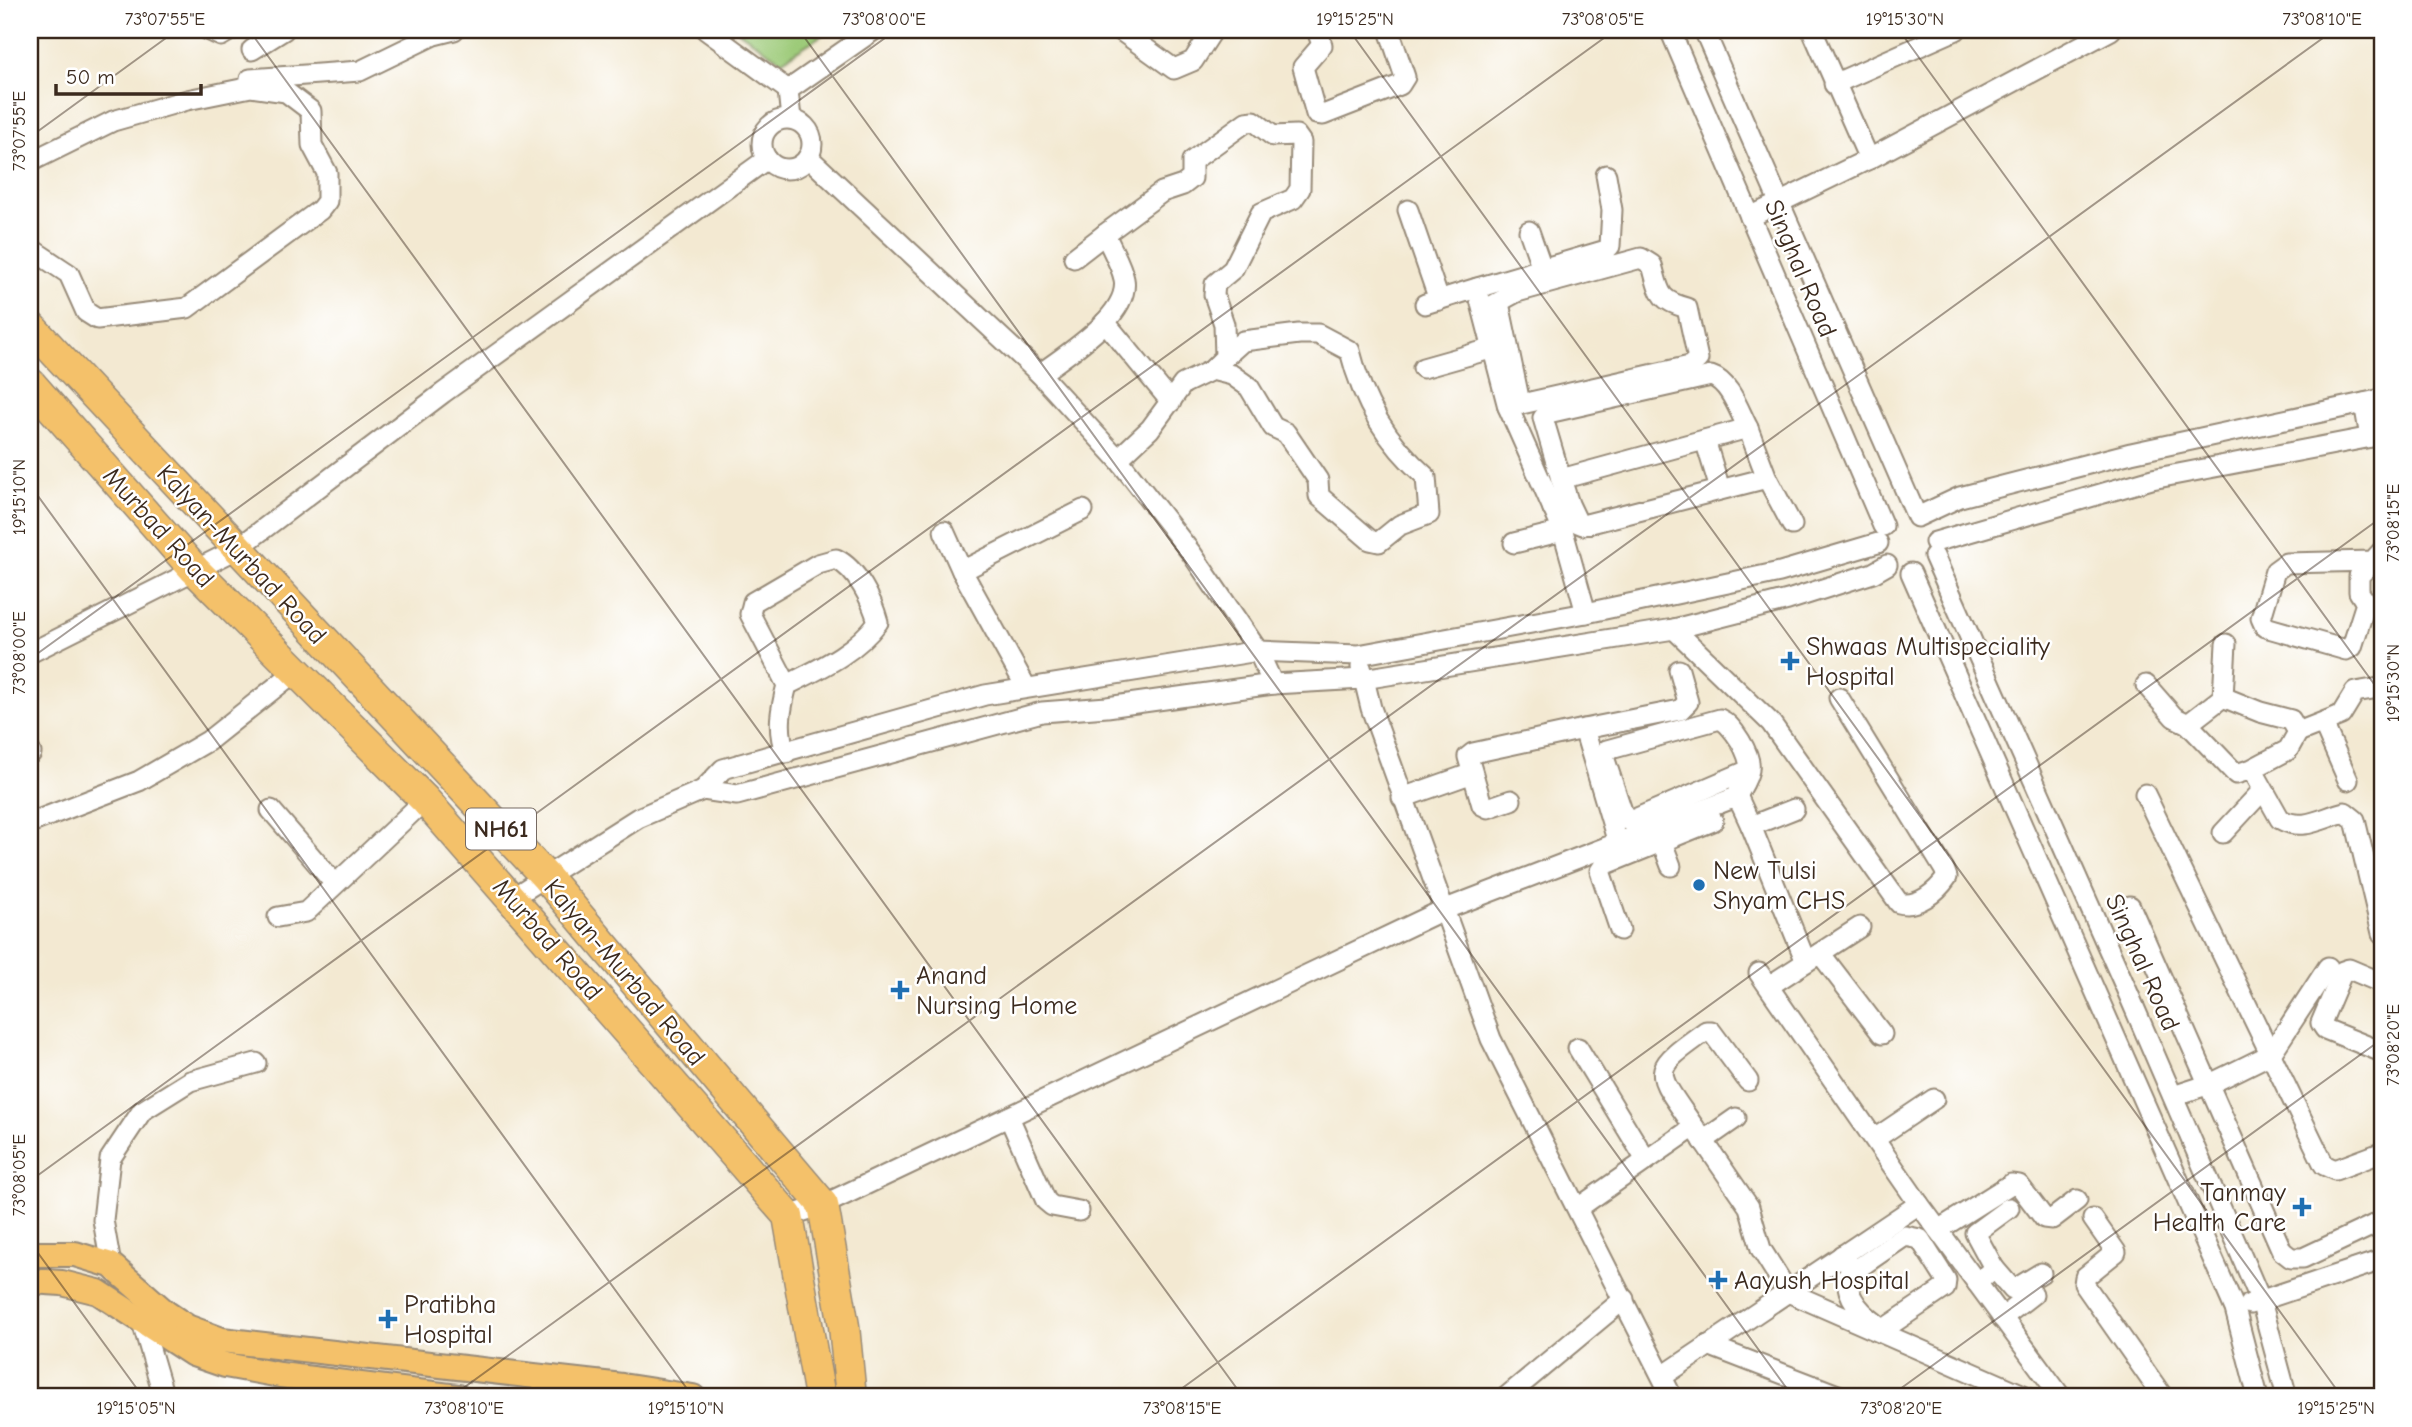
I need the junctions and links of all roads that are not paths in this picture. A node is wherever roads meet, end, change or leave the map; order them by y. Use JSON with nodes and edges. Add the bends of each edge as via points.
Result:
{"nodes":[{"id":1,"x":208,"y":30,"type":"edge"},
{"id":2,"x":231,"y":30,"type":"edge"},
{"id":3,"x":284,"y":30,"type":"edge"},
{"id":4,"x":454,"y":30,"type":"edge"},
{"id":5,"x":706,"y":30,"type":"edge"},
{"id":6,"x":874,"y":30,"type":"edge"},
{"id":7,"x":1120,"y":30,"type":"edge"},
{"id":8,"x":1213,"y":30,"type":"edge"},
{"id":9,"x":1317,"y":30,"type":"edge"},
{"id":10,"x":1389,"y":30,"type":"edge"},
{"id":11,"x":1670,"y":30,"type":"edge"},
{"id":12,"x":1704,"y":30,"type":"edge"},
{"id":13,"x":1812,"y":30,"type":"edge"},
{"id":14,"x":1956,"y":30,"type":"edge"},
{"id":15,"x":2111,"y":30,"type":"edge"},
{"id":16,"x":252,"y":50,"type":"dead end"},
{"id":17,"x":217,"y":81,"type":"dead end"},
{"id":18,"x":1835,"y":84,"type":"junction"},
{"id":19,"x":788,"y":90,"type":"junction"},
{"id":20,"x":791,"y":119,"type":"junction"},
{"id":21,"x":808,"y":157,"type":"junction"},
{"id":22,"x":767,"y":159,"type":"junction"},
{"id":23,"x":1869,"y":159,"type":"junction"},
{"id":24,"x":30,"y":162,"type":"edge"},
{"id":25,"x":1606,"y":175,"type":"dead end"},
{"id":26,"x":1780,"y":205,"type":"junction"},
{"id":27,"x":1408,"y":210,"type":"dead end"},
{"id":28,"x":1750,"y":217,"type":"junction"},
{"id":29,"x":1529,"y":230,"type":"dead end"},
{"id":30,"x":1105,"y":234,"type":"junction"},
{"id":31,"x":33,"y":250,"type":"dead end"},
{"id":32,"x":1074,"y":258,"type":"dead end"},
{"id":33,"x":1542,"y":268,"type":"junction"},
{"id":34,"x":1477,"y":288,"type":"junction"},
{"id":35,"x":1492,"y":306,"type":"junction"},
{"id":36,"x":1105,"y":322,"type":"junction"},
{"id":37,"x":30,"y":326,"type":"edge"},
{"id":38,"x":1494,"y":348,"type":"junction"},
{"id":39,"x":1218,"y":363,"type":"junction"},
{"id":40,"x":1423,"y":368,"type":"dead end"},
{"id":41,"x":1040,"y":374,"type":"junction"},
{"id":42,"x":30,"y":383,"type":"edge"},
{"id":43,"x":2373,"y":401,"type":"edge"},
{"id":44,"x":1171,"y":402,"type":"junction"},
{"id":45,"x":1514,"y":406,"type":"junction"},
{"id":46,"x":1748,"y":428,"type":"junction"},
{"id":47,"x":2376,"y":436,"type":"edge"},
{"id":48,"x":1705,"y":440,"type":"junction"},
{"id":49,"x":1118,"y":459,"type":"junction"},
{"id":50,"x":1561,"y":478,"type":"junction"},
{"id":51,"x":1767,"y":478,"type":"junction"},
{"id":52,"x":1720,"y":489,"type":"junction"},
{"id":53,"x":1561,"y":507,"type":"junction"},
{"id":54,"x":1083,"y":510,"type":"dead end"},
{"id":55,"x":1917,"y":517,"type":"junction"},
{"id":56,"x":1792,"y":526,"type":"dead end"},
{"id":57,"x":944,"y":531,"type":"dead end"},
{"id":58,"x":1563,"y":531,"type":"junction"},
{"id":59,"x":1880,"y":535,"type":"junction"},
{"id":60,"x":1514,"y":543,"type":"dead end"},
{"id":61,"x":236,"y":549,"type":"junction"},
{"id":62,"x":1935,"y":549,"type":"junction"},
{"id":63,"x":2377,"y":556,"type":"edge"},
{"id":64,"x":1887,"y":565,"type":"junction"},
{"id":65,"x":195,"y":570,"type":"junction"},
{"id":66,"x":962,"y":571,"type":"junction"},
{"id":67,"x":1911,"y":573,"type":"junction"},
{"id":68,"x":1586,"y":613,"type":"junction"},
{"id":69,"x":1674,"y":629,"type":"junction"},
{"id":70,"x":2226,"y":644,"type":"dead end"},
{"id":71,"x":1258,"y":651,"type":"junction"},
{"id":72,"x":30,"y":653,"type":"edge"},
{"id":73,"x":1359,"y":655,"type":"junction"},
{"id":74,"x":1679,"y":670,"type":"dead end"},
{"id":75,"x":296,"y":671,"type":"junction"},
{"id":76,"x":1363,"y":679,"type":"junction"},
{"id":77,"x":787,"y":684,"type":"junction"},
{"id":78,"x":1273,"y":684,"type":"junction"},
{"id":79,"x":2146,"y":685,"type":"dead end"},
{"id":80,"x":1026,"y":687,"type":"junction"},
{"id":81,"x":2382,"y":692,"type":"edge"},
{"id":82,"x":2223,"y":697,"type":"junction"},
{"id":83,"x":1839,"y":698,"type":"dead end"},
{"id":84,"x":2323,"y":723,"type":"junction"},
{"id":85,"x":2188,"y":724,"type":"junction"},
{"id":86,"x":1584,"y":729,"type":"junction"},
{"id":87,"x":2298,"y":732,"type":"junction"},
{"id":88,"x":786,"y":753,"type":"junction"},
{"id":89,"x":2252,"y":769,"type":"junction"},
{"id":90,"x":1749,"y":770,"type":"junction"},
{"id":91,"x":1470,"y":774,"type":"junction"},
{"id":92,"x":2348,"y":780,"type":"dead end"},
{"id":93,"x":703,"y":790,"type":"junction"},
{"id":94,"x":2262,"y":791,"type":"junction"},
{"id":95,"x":2146,"y":794,"type":"dead end"},
{"id":96,"x":1402,"y":798,"type":"junction"},
{"id":97,"x":425,"y":800,"type":"junction"},
{"id":98,"x":1511,"y":800,"type":"dead end"},
{"id":99,"x":1735,"y":800,"type":"junction"},
{"id":100,"x":1794,"y":809,"type":"dead end"},
{"id":101,"x":271,"y":810,"type":"dead end"},
{"id":102,"x":1713,"y":821,"type":"dead end"},
{"id":103,"x":30,"y":823,"type":"edge"},
{"id":104,"x":1751,"y":826,"type":"junction"},
{"id":105,"x":2223,"y":833,"type":"dead end"},
{"id":106,"x":1659,"y":834,"type":"junction"},
{"id":107,"x":1618,"y":843,"type":"junction"},
{"id":108,"x":1671,"y":866,"type":"dead end"},
{"id":109,"x":546,"y":877,"type":"junction"},
{"id":110,"x":335,"y":884,"type":"junction"},
{"id":111,"x":512,"y":898,"type":"junction"},
{"id":112,"x":2130,"y":906,"type":"dead end"},
{"id":113,"x":1443,"y":910,"type":"junction"},
{"id":114,"x":278,"y":917,"type":"dead end"},
{"id":115,"x":1860,"y":928,"type":"dead end"},
{"id":116,"x":1620,"y":930,"type":"dead end"},
{"id":117,"x":2382,"y":933,"type":"edge"},
{"id":118,"x":1813,"y":957,"type":"junction"},
{"id":119,"x":2328,"y":967,"type":"dead end"},
{"id":120,"x":2382,"y":983,"type":"edge"},
{"id":121,"x":1882,"y":1034,"type":"dead end"},
{"id":122,"x":1578,"y":1048,"type":"dead end"},
{"id":123,"x":2382,"y":1052,"type":"edge"},
{"id":124,"x":2272,"y":1054,"type":"junction"},
{"id":125,"x":256,"y":1063,"type":"dead end"},
{"id":126,"x":1748,"y":1081,"type":"dead end"},
{"id":127,"x":2210,"y":1084,"type":"junction"},
{"id":128,"x":2174,"y":1096,"type":"junction"},
{"id":129,"x":1934,"y":1099,"type":"dead end"},
{"id":130,"x":1009,"y":1117,"type":"junction"},
{"id":131,"x":1736,"y":1118,"type":"dead end"},
{"id":132,"x":1699,"y":1134,"type":"junction"},
{"id":133,"x":1876,"y":1138,"type":"junction"},
{"id":134,"x":2382,"y":1155,"type":"edge"},
{"id":135,"x":1646,"y":1160,"type":"junction"},
{"id":136,"x":2077,"y":1200,"type":"dead end"},
{"id":137,"x":1919,"y":1204,"type":"junction"},
{"id":138,"x":823,"y":1205,"type":"junction"},
{"id":139,"x":1578,"y":1208,"type":"junction"},
{"id":140,"x":2008,"y":1208,"type":"dead end"},
{"id":141,"x":1079,"y":1210,"type":"dead end"},
{"id":142,"x":788,"y":1216,"type":"junction"},
{"id":143,"x":2093,"y":1219,"type":"dead end"},
{"id":144,"x":2382,"y":1221,"type":"edge"},
{"id":145,"x":1938,"y":1230,"type":"junction"},
{"id":146,"x":30,"y":1254,"type":"edge"},
{"id":147,"x":2382,"y":1260,"type":"edge"},
{"id":148,"x":1848,"y":1263,"type":"junction"},
{"id":149,"x":111,"y":1265,"type":"junction"},
{"id":150,"x":1994,"y":1268,"type":"junction"},
{"id":151,"x":2041,"y":1273,"type":"dead end"},
{"id":152,"x":30,"y":1281,"type":"edge"},
{"id":153,"x":1977,"y":1283,"type":"junction"},
{"id":154,"x":1788,"y":1292,"type":"junction"},
{"id":155,"x":2033,"y":1294,"type":"dead end"},
{"id":156,"x":1624,"y":1299,"type":"junction"},
{"id":157,"x":2260,"y":1301,"type":"junction"},
{"id":158,"x":2235,"y":1309,"type":"junction"},
{"id":159,"x":2002,"y":1318,"type":"junction"},
{"id":160,"x":142,"y":1319,"type":"junction"},
{"id":161,"x":1708,"y":1345,"type":"junction"},
{"id":162,"x":325,"y":1351,"type":"junction"},
{"id":163,"x":1663,"y":1376,"type":"junction"},
{"id":164,"x":324,"y":1379,"type":"junction"},
{"id":165,"x":610,"y":1391,"type":"edge"},
{"id":166,"x":164,"y":1397,"type":"edge"},
{"id":167,"x":458,"y":1397,"type":"edge"},
{"id":168,"x":693,"y":1397,"type":"edge"},
{"id":169,"x":820,"y":1397,"type":"edge"},
{"id":170,"x":851,"y":1397,"type":"edge"},
{"id":171,"x":1506,"y":1397,"type":"edge"},
{"id":172,"x":1672,"y":1397,"type":"edge"},
{"id":173,"x":1843,"y":1397,"type":"edge"},
{"id":174,"x":2028,"y":1397,"type":"edge"},
{"id":175,"x":2061,"y":1397,"type":"edge"},
{"id":176,"x":2163,"y":1397,"type":"edge"},
{"id":177,"x":2258,"y":1397,"type":"edge"},
{"id":178,"x":2287,"y":1397,"type":"edge"}],
"edges":[{"from":1,"to":2,"type":"street","via":[[221,36]]},
{"from":3,"to":16,"type":"street"},
{"from":4,"to":17,"type":"street","via":[[360,71]]},
{"from":5,"to":19,"type":"street"},
{"from":6,"to":19,"type":"street"},
{"from":7,"to":8,"type":"street","via":[[1174,69],[1193,61]]},
{"from":9,"to":10,"type":"street","via":[[1322,45],[1303,67],[1311,103],[1316,114],[1323,115],[1401,85],[1405,77]]},
{"from":11,"to":28,"type":"street","name":"Singhal Road"},
{"from":12,"to":26,"type":"street","name":"Singhal Road"},
{"from":13,"to":18,"type":"street"},
{"from":14,"to":18,"type":"street"},
{"from":15,"to":23,"type":"street"},
{"from":18,"to":23,"type":"street"},
{"from":19,"to":20,"type":"street"},
{"from":20,"to":21,"type":"street","via":[[810,134]]},
{"from":20,"to":22,"type":"street","via":[[768,127],[762,143]]},
{"from":21,"to":22,"type":"street","via":[[788,169]]},
{"from":21,"to":41,"type":"street"},
{"from":22,"to":61,"type":"street"},
{"from":23,"to":26,"type":"street"},
{"from":24,"to":31,"type":"street","via":[[113,121],[251,88],[286,92],[311,111],[312,145],[327,173],[327,201],[320,210],[187,309],[97,319],[86,312],[69,274]]},
{"from":25,"to":33,"type":"street","via":[[1612,210],[1611,246]]},
{"from":26,"to":28,"type":"street"},
{"from":26,"to":55,"type":"street","name":"Singhal Road"},
{"from":27,"to":34,"type":"street","via":[[1432,302]]},
{"from":28,"to":59,"type":"street","name":"Singhal Road"},
{"from":29,"to":33,"type":"street"},
{"from":30,"to":32,"type":"street"},
{"from":30,"to":36,"type":"street","via":[[1124,279],[1125,295]]},
{"from":30,"to":39,"type":"street","via":[[1162,192],[1192,178],[1192,161],[1246,122],[1254,121],[1273,136],[1296,135],[1301,142],[1300,189],[1293,199],[1261,213],[1233,269],[1215,284],[1213,295],[1224,324]]},
{"from":33,"to":34,"type":"street"},
{"from":34,"to":35,"type":"street"},
{"from":35,"to":38,"type":"street"},
{"from":35,"to":45,"type":"street"},
{"from":35,"to":45,"type":"street","via":[[1517,292],[1641,258],[1652,265],[1660,295],[1668,303],[1687,308],[1698,359],[1690,366]]},
{"from":36,"to":41,"type":"street"},
{"from":36,"to":44,"type":"street"},
{"from":37,"to":61,"type":"highway","name":"Kalyan-Murbad Road","number":"NH61"},
{"from":38,"to":40,"type":"street"},
{"from":38,"to":45,"type":"street"},
{"from":39,"to":39,"type":"street","via":[[1249,387],[1273,428],[1286,433],[1318,480],[1319,496],[1370,540],[1379,542],[1400,525],[1429,514],[1426,477],[1402,456],[1382,426],[1350,351],[1318,334],[1299,334],[1242,341]]},
{"from":39,"to":44,"type":"street","via":[[1183,384]]},
{"from":41,"to":49,"type":"street"},
{"from":42,"to":65,"type":"highway","name":"Murbad Road","number":"NH61"},
{"from":43,"to":47,"type":"street"},
{"from":43,"to":55,"type":"street","via":[[2092,463],[1960,497]]},
{"from":44,"to":49,"type":"street"},
{"from":45,"to":53,"type":"street"},
{"from":46,"to":48,"type":"street"},
{"from":46,"to":50,"type":"street","via":[[1729,392],[1711,376],[1548,414],[1543,418]]},
{"from":46,"to":51,"type":"street"},
{"from":47,"to":62,"type":"street","via":[[2152,478]]},
{"from":48,"to":50,"type":"street"},
{"from":48,"to":52,"type":"street"},
{"from":49,"to":71,"type":"street","via":[[1192,554]]},
{"from":50,"to":53,"type":"street"},
{"from":51,"to":52,"type":"street"},
{"from":51,"to":56,"type":"street"},
{"from":52,"to":53,"type":"street","via":[[1583,525]]},
{"from":53,"to":58,"type":"street"},
{"from":54,"to":66,"type":"street"},
{"from":55,"to":59,"type":"street","via":[[1899,516]]},
{"from":55,"to":62,"type":"street","via":[[1931,528]]},
{"from":57,"to":66,"type":"street"},
{"from":58,"to":60,"type":"street"},
{"from":58,"to":68,"type":"street"},
{"from":59,"to":64,"type":"street","via":[[1879,554]]},
{"from":59,"to":68,"type":"street","via":[[1780,572]]},
{"from":61,"to":65,"type":"street"},
{"from":61,"to":109,"type":"highway","name":"Kalyan-Murbad Road","number":"NH61"},
{"from":62,"to":67,"type":"street","via":[[1920,570]]},
{"from":62,"to":128,"type":"street","name":"Singhal Road"},
{"from":63,"to":63,"type":"street","via":[[2359,576],[2359,592],[2366,603],[2352,647],[2346,650],[2265,626],[2261,618],[2275,571],[2286,563]]},
{"from":64,"to":67,"type":"street"},
{"from":64,"to":69,"type":"street","via":[[1788,600]]},
{"from":65,"to":72,"type":"street"},
{"from":65,"to":75,"type":"highway","name":"Murbad Road","number":"NH61"},
{"from":66,"to":80,"type":"street"},
{"from":67,"to":158,"type":"street","name":"Singhal Road"},
{"from":68,"to":73,"type":"street"},
{"from":69,"to":76,"type":"street"},
{"from":69,"to":83,"type":"street","via":[[1772,723],[1890,893],[1899,903],[1918,902],[1942,884],[1947,877],[1944,869]]},
{"from":70,"to":82,"type":"street"},
{"from":71,"to":73,"type":"street"},
{"from":71,"to":78,"type":"street"},
{"from":71,"to":80,"type":"street"},
{"from":73,"to":76,"type":"street"},
{"from":74,"to":86,"type":"street","via":[[1688,702],[1680,710]]},
{"from":75,"to":97,"type":"highway","name":"Murbad Road","number":"NH61"},
{"from":75,"to":103,"type":"street","via":[[208,741],[139,780]]},
{"from":76,"to":78,"type":"street"},
{"from":76,"to":96,"type":"street"},
{"from":77,"to":77,"type":"street","via":[[750,614],[752,602],[818,564],[836,559],[848,565],[878,622],[866,638],[834,661]]},
{"from":77,"to":88,"type":"street","via":[[779,738]]},
{"from":78,"to":93,"type":"street","via":[[1042,712],[737,795]]},
{"from":79,"to":85,"type":"street","via":[[2175,717]]},
{"from":80,"to":88,"type":"street"},
{"from":81,"to":84,"type":"street","via":[[2379,688],[2355,692],[2341,715]]},
{"from":82,"to":85,"type":"street"},
{"from":82,"to":87,"type":"street","via":[[2291,720]]},
{"from":84,"to":87,"type":"street"},
{"from":84,"to":92,"type":"street"},
{"from":85,"to":89,"type":"street","via":[[2236,774]]},
{"from":86,"to":91,"type":"street","via":[[1473,753],[1468,757]]},
{"from":86,"to":107,"type":"street"},
{"from":87,"to":89,"type":"street","via":[[2288,750]]},
{"from":88,"to":93,"type":"street","via":[[723,769]]},
{"from":89,"to":94,"type":"street"},
{"from":90,"to":90,"type":"street","via":[[1749,760],[1730,723],[1720,719],[1607,750],[1604,757],[1624,817],[1630,821]]},
{"from":90,"to":99,"type":"street"},
{"from":91,"to":96,"type":"street"},
{"from":91,"to":98,"type":"street","via":[[1482,805]]},
{"from":93,"to":109,"type":"street","via":[[638,818]]},
{"from":94,"to":105,"type":"street"},
{"from":94,"to":117,"type":"street","via":[[2288,824],[2300,827],[2345,812],[2355,820]]},
{"from":95,"to":124,"type":"street"},
{"from":96,"to":113,"type":"street"},
{"from":97,"to":110,"type":"street"},
{"from":97,"to":111,"type":"highway","name":"Murbad Road","number":"NH61"},
{"from":99,"to":104,"type":"street"},
{"from":99,"to":106,"type":"street"},
{"from":100,"to":104,"type":"street"},
{"from":101,"to":110,"type":"street"},
{"from":102,"to":106,"type":"street"},
{"from":104,"to":118,"type":"street","via":[[1787,892]]},
{"from":106,"to":107,"type":"street"},
{"from":106,"to":108,"type":"street"},
{"from":106,"to":116,"type":"street","via":[[1600,871]]},
{"from":107,"to":113,"type":"street"},
{"from":109,"to":111,"type":"street"},
{"from":109,"to":138,"type":"highway","name":"Kalyan-Murbad Road","number":"NH61"},
{"from":110,"to":114,"type":"street","via":[[306,912]]},
{"from":111,"to":142,"type":"highway","name":"Murbad Road","number":"NH61"},
{"from":112,"to":127,"type":"street"},
{"from":113,"to":130,"type":"street"},
{"from":113,"to":139,"type":"street","via":[[1491,1039]]},
{"from":115,"to":118,"type":"street"},
{"from":118,"to":121,"type":"street"},
{"from":118,"to":133,"type":"street","via":[[1764,979]]},
{"from":119,"to":124,"type":"street"},
{"from":120,"to":123,"type":"street","via":[[2349,969],[2343,971],[2321,1023],[2325,1029]]},
{"from":122,"to":135,"type":"street"},
{"from":124,"to":127,"type":"street"},
{"from":124,"to":134,"type":"street","via":[[2325,1165],[2335,1170]]},
{"from":125,"to":149,"type":"street","via":[[190,1081],[142,1111],[110,1159],[103,1220]]},
{"from":126,"to":132,"type":"street","via":[[1711,1031],[1667,1059],[1662,1071],[1665,1084]]},
{"from":127,"to":128,"type":"street"},
{"from":127,"to":144,"type":"street","via":[[2282,1251],[2291,1258],[2303,1258]]},
{"from":128,"to":157,"type":"street","name":"Singhal Road"},
{"from":129,"to":133,"type":"street"},
{"from":130,"to":138,"type":"street"},
{"from":130,"to":141,"type":"street","via":[[1046,1200],[1052,1206]]},
{"from":131,"to":132,"type":"street"},
{"from":132,"to":135,"type":"street"},
{"from":132,"to":154,"type":"street","via":[[1748,1207],[1761,1250]]},
{"from":133,"to":137,"type":"street"},
{"from":135,"to":139,"type":"street"},
{"from":136,"to":145,"type":"street","via":[[2052,1219],[2044,1218],[2019,1185],[2011,1184]]},
{"from":137,"to":145,"type":"street"},
{"from":137,"to":148,"type":"street"},
{"from":138,"to":142,"type":"street"},
{"from":138,"to":170,"type":"highway"},
{"from":139,"to":156,"type":"street"},
{"from":140,"to":150,"type":"street","via":[[1975,1233]]},
{"from":142,"to":169,"type":"highway"},
{"from":143,"to":176,"type":"street","via":[[2116,1252],[2085,1278],[2084,1284]]},
{"from":145,"to":153,"type":"street"},
{"from":146,"to":149,"type":"main road","via":[[75,1254]]},
{"from":147,"to":157,"type":"street"},
{"from":148,"to":148,"type":"street","via":[[1847,1288],[1855,1303],[1884,1329],[1945,1288],[1946,1280],[1914,1236]]},
{"from":148,"to":154,"type":"street"},
{"from":149,"to":160,"type":"street"},
{"from":149,"to":162,"type":"main road","via":[[187,1327],[222,1340]]},
{"from":150,"to":151,"type":"street","via":[[2013,1290]]},
{"from":150,"to":153,"type":"street"},
{"from":152,"to":160,"type":"main road","via":[[98,1292]]},
{"from":153,"to":159,"type":"street"},
{"from":154,"to":161,"type":"street"},
{"from":154,"to":174,"type":"street"},
{"from":155,"to":159,"type":"street"},
{"from":156,"to":163,"type":"street"},
{"from":156,"to":171,"type":"street"},
{"from":157,"to":158,"type":"street"},
{"from":157,"to":178,"type":"street","name":"Singhal Road"},
{"from":158,"to":177,"type":"street","name":"Singhal Road"},
{"from":159,"to":175,"type":"street"},
{"from":160,"to":164,"type":"main road","via":[[193,1354],[225,1365]]},
{"from":160,"to":166,"type":"street"},
{"from":161,"to":163,"type":"street"},
{"from":161,"to":173,"type":"street"},
{"from":162,"to":164,"type":"main road"},
{"from":162,"to":165,"type":"main road"},
{"from":163,"to":172,"type":"street"},
{"from":164,"to":167,"type":"main road"},
{"from":165,"to":168,"type":"main road"}]}
